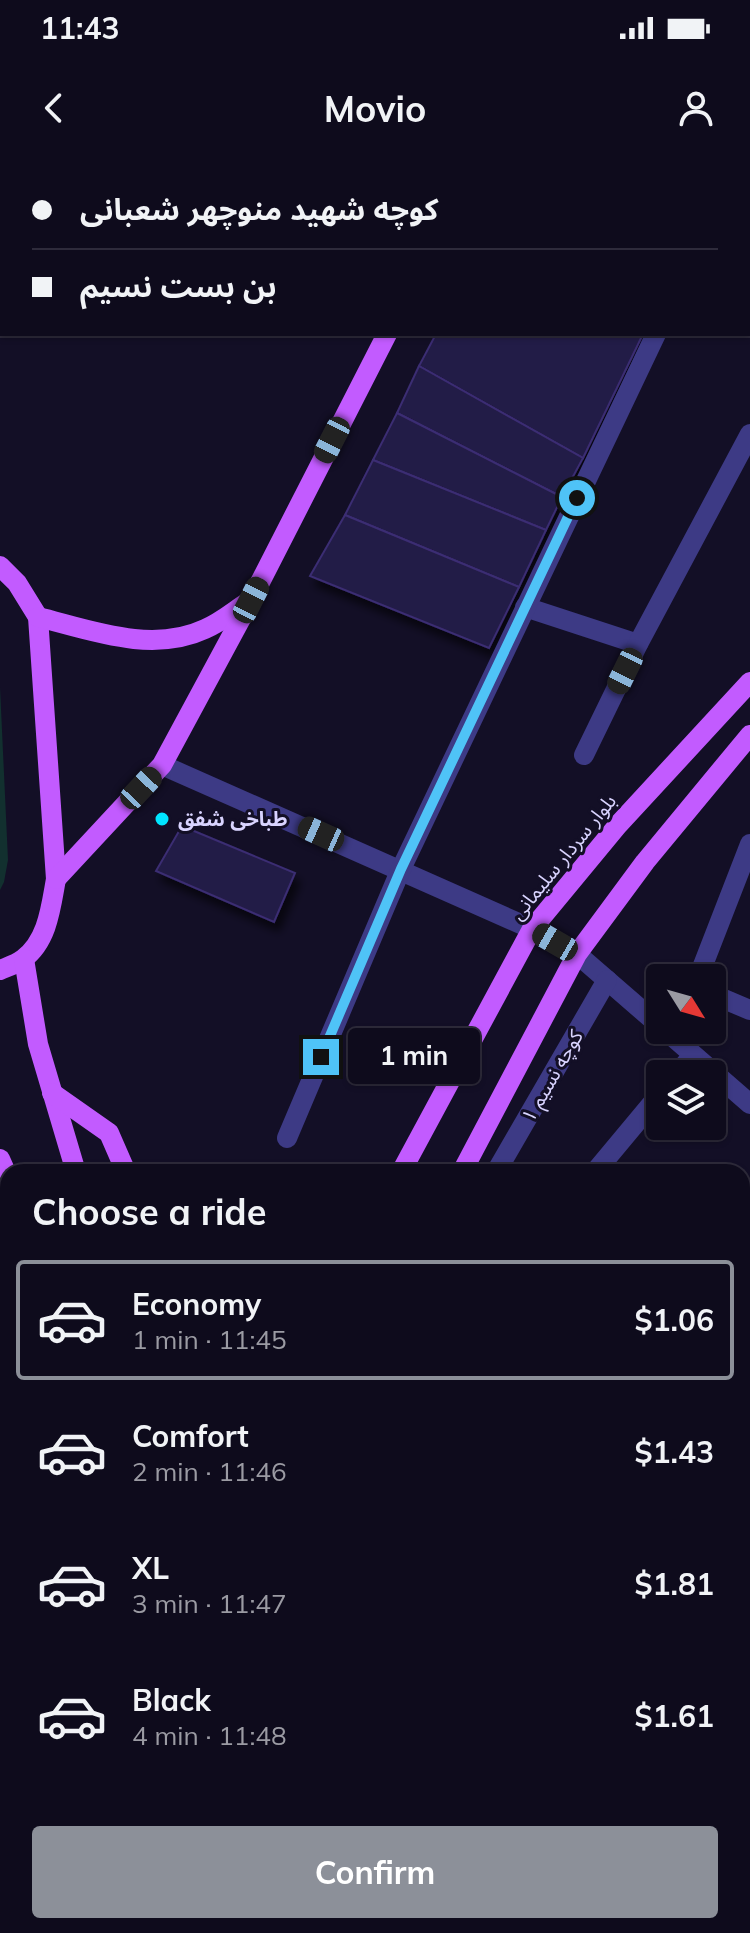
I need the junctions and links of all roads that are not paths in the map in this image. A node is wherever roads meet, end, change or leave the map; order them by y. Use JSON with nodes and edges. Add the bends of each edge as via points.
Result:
{"nodes":[{"id":1,"x":386,"y":336,"type":"edge"},
{"id":2,"x":655,"y":336,"type":"edge"},
{"id":3,"x":750,"y":434,"type":"edge"},
{"id":4,"x":0,"y":566,"type":"edge"},
{"id":5,"x":251,"y":600,"type":"junction"},
{"id":6,"x":525,"y":607,"type":"junction"},
{"id":7,"x":38,"y":617,"type":"junction"},
{"id":8,"x":638,"y":644,"type":"junction"},
{"id":9,"x":750,"y":682,"type":"edge"},
{"id":10,"x":750,"y":735,"type":"edge"},
{"id":11,"x":584,"y":755,"type":"dead end"},
{"id":12,"x":162,"y":765,"type":"junction"},
{"id":13,"x":750,"y":844,"type":"edge"},
{"id":14,"x":401,"y":869,"type":"junction"},
{"id":15,"x":56,"y":879,"type":"junction"},
{"id":16,"x":532,"y":929,"type":"junction"},
{"id":17,"x":577,"y":954,"type":"junction"},
{"id":18,"x":24,"y":959,"type":"junction"},
{"id":19,"x":703,"y":964,"type":"edge"},
{"id":20,"x":0,"y":970,"type":"edge"},
{"id":21,"x":607,"y":980,"type":"junction"},
{"id":22,"x":726,"y":1000,"type":"edge"},
{"id":23,"x":750,"y":1010,"type":"edge"},
{"id":24,"x":646,"y":1013,"type":"edge"},
{"id":25,"x":681,"y":1044,"type":"edge"},
{"id":26,"x":693,"y":1055,"type":"junction"},
{"id":27,"x":689,"y":1060,"type":"edge"},
{"id":28,"x":52,"y":1093,"type":"junction"},
{"id":29,"x":750,"y":1104,"type":"edge"},
{"id":30,"x":646,"y":1111,"type":"edge"},
{"id":31,"x":287,"y":1138,"type":"dead end"},
{"id":32,"x":74,"y":1164,"type":"edge"},
{"id":33,"x":123,"y":1164,"type":"edge"},
{"id":34,"x":405,"y":1164,"type":"edge"},
{"id":35,"x":466,"y":1164,"type":"edge"},
{"id":36,"x":501,"y":1164,"type":"edge"},
{"id":37,"x":602,"y":1164,"type":"edge"}],
"edges":[{"from":1,"to":5,"type":"main road"},
{"from":2,"to":6,"type":"street"},
{"from":3,"to":8,"type":"street"},
{"from":4,"to":7,"type":"main road"},
{"from":5,"to":7,"type":"main road","via":[[204,630],[162,640],[119,637]]},
{"from":5,"to":12,"type":"main road"},
{"from":6,"to":8,"type":"street"},
{"from":6,"to":14,"type":"street"},
{"from":7,"to":15,"type":"main road"},
{"from":8,"to":11,"type":"street"},
{"from":9,"to":16,"type":"main road","name":"بلوار سردار سلیمانی","via":[[618,825]]},
{"from":10,"to":17,"type":"main road"},
{"from":12,"to":14,"type":"street"},
{"from":12,"to":15,"type":"main road"},
{"from":13,"to":19,"type":"street"},
{"from":14,"to":16,"type":"street"},
{"from":14,"to":31,"type":"street"},
{"from":15,"to":18,"type":"main road","via":[[50,917]]},
{"from":16,"to":17,"type":"street"},
{"from":16,"to":34,"type":"main road","name":"بلوار سردار سلیمانی"},
{"from":17,"to":21,"type":"street"},
{"from":17,"to":35,"type":"main road"},
{"from":18,"to":20,"type":"main road"},
{"from":18,"to":28,"type":"main road"},
{"from":21,"to":24,"type":"street"},
{"from":21,"to":36,"type":"street","name":"کوچه نسیم ۱"},
{"from":22,"to":23,"type":"street"},
{"from":25,"to":26,"type":"street"},
{"from":26,"to":27,"type":"street"},
{"from":26,"to":29,"type":"street"},
{"from":28,"to":32,"type":"main road"},
{"from":28,"to":33,"type":"main road","via":[[109,1133]]},
{"from":30,"to":37,"type":"street"}]}
